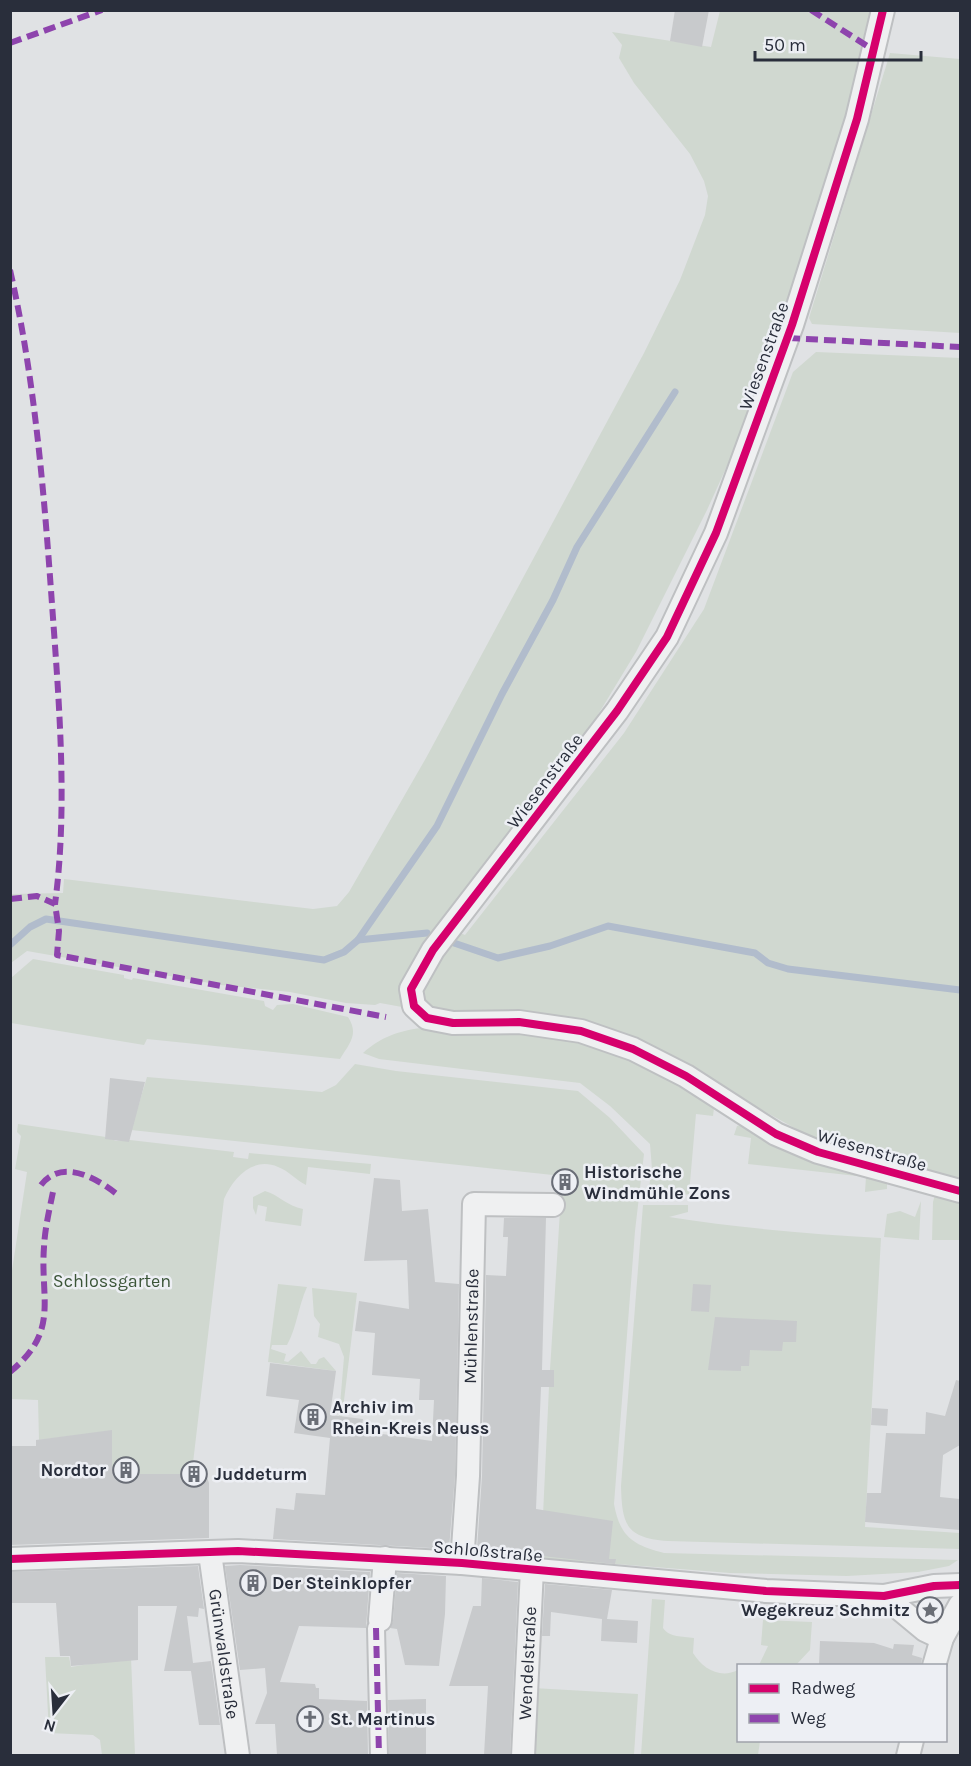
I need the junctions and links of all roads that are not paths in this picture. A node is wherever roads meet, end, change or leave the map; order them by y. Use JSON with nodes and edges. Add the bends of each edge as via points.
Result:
{"nodes":[{"id":1,"x":883,"y":10,"type":"edge"},
{"id":2,"x":960,"y":1191,"type":"edge"},
{"id":3,"x":553,"y":1206,"type":"dead end"},
{"id":4,"x":210,"y":1554,"type":"junction"},
{"id":5,"x":385,"y":1558,"type":"junction"},
{"id":6,"x":10,"y":1559,"type":"edge"},
{"id":7,"x":462,"y":1563,"type":"junction"},
{"id":8,"x":532,"y":1569,"type":"junction"},
{"id":9,"x":960,"y":1585,"type":"edge"},
{"id":10,"x":884,"y":1596,"type":"junction"},
{"id":11,"x":960,"y":1605,"type":"edge"},
{"id":12,"x":378,"y":1624,"type":"joint"},
{"id":13,"x":942,"y":1638,"type":"junction"},
{"id":14,"x":934,"y":1664,"type":"edge"},
{"id":15,"x":238,"y":1755,"type":"edge"},
{"id":16,"x":379,"y":1755,"type":"edge"},
{"id":17,"x":523,"y":1755,"type":"edge"}],
"edges":[{"from":1,"to":2,"type":"street","name":"Wiesenstraße","via":[[857,120],[792,325],[716,533],[667,637],[617,711],[433,950],[411,989],[414,1006],[427,1018],[453,1023],[519,1022],[581,1031],[633,1049],[776,1134],[818,1152]]},
{"from":3,"to":7,"type":"street","name":"Mühlenstraße","via":[[474,1204],[468,1476]]},
{"from":4,"to":5,"type":"street","name":"Schloßstraße","via":[[238,1551]]},
{"from":4,"to":6,"type":"street","name":"Schloßstraße"},
{"from":4,"to":15,"type":"street","name":"Grünwaldstraße"},
{"from":5,"to":7,"type":"street","name":"Schloßstraße"},
{"from":5,"to":12,"type":"street"},
{"from":7,"to":8,"type":"street","name":"Schloßstraße"},
{"from":8,"to":10,"type":"street","name":"Schloßstraße","via":[[766,1591]]},
{"from":8,"to":17,"type":"street","name":"Wendelstraße"},
{"from":9,"to":10,"type":"street","name":"Schloßstraße"},
{"from":10,"to":13,"type":"street","via":[[925,1630]]},
{"from":11,"to":13,"type":"street"},
{"from":12,"to":16,"type":"street"},
{"from":13,"to":14,"type":"street"}]}
